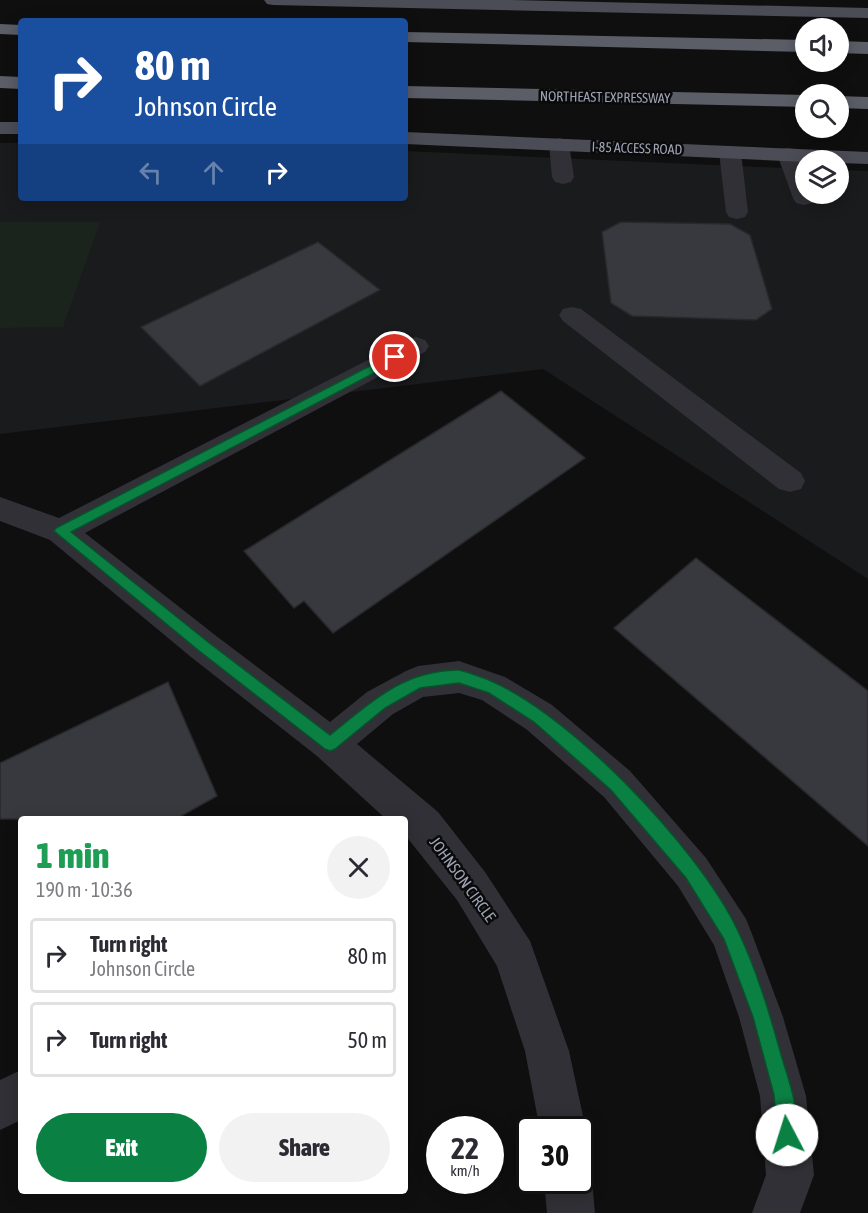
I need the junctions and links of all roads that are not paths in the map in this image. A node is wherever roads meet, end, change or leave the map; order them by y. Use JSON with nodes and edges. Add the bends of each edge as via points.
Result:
{"nodes":[{"id":1,"x":273,"y":0,"type":"edge"},
{"id":2,"x":301,"y":0,"type":"edge"},
{"id":3,"x":868,"y":13,"type":"edge"},
{"id":4,"x":0,"y":29,"type":"edge"},
{"id":5,"x":18,"y":30,"type":"edge"},
{"id":6,"x":408,"y":37,"type":"edge"},
{"id":7,"x":795,"y":46,"type":"edge"},
{"id":8,"x":849,"y":47,"type":"edge"},
{"id":9,"x":868,"y":48,"type":"edge"},
{"id":10,"x":0,"y":82,"type":"edge"},
{"id":11,"x":18,"y":83,"type":"edge"},
{"id":12,"x":408,"y":92,"type":"edge"},
{"id":13,"x":795,"y":101,"type":"edge"},
{"id":14,"x":849,"y":102,"type":"edge"},
{"id":15,"x":868,"y":103,"type":"edge"},
{"id":16,"x":0,"y":128,"type":"edge"},
{"id":17,"x":18,"y":128,"type":"edge"},
{"id":18,"x":408,"y":138,"type":"edge"},
{"id":19,"x":559,"y":144,"type":"junction"},
{"id":20,"x":730,"y":152,"type":"junction"},
{"id":21,"x":788,"y":154,"type":"junction"},
{"id":22,"x":868,"y":158,"type":"edge"},
{"id":23,"x":795,"y":173,"type":"edge"},
{"id":24,"x":563,"y":177,"type":"dead end"},
{"id":25,"x":737,"y":212,"type":"dead end"},
{"id":26,"x":572,"y":315,"type":"dead end"},
{"id":27,"x":416,"y":346,"type":"dead end"},
{"id":28,"x":790,"y":481,"type":"dead end"},
{"id":29,"x":0,"y":509,"type":"edge"},
{"id":30,"x":61,"y":531,"type":"junction"},
{"id":31,"x":330,"y":744,"type":"junction"},
{"id":32,"x":401,"y":816,"type":"edge"},
{"id":33,"x":415,"y":832,"type":"edge"},
{"id":34,"x":18,"y":1095,"type":"edge"},
{"id":35,"x":0,"y":1107,"type":"edge"},
{"id":36,"x":560,"y":1116,"type":"edge"},
{"id":37,"x":569,"y":1194,"type":"edge"},
{"id":38,"x":571,"y":1213,"type":"edge"},
{"id":39,"x":776,"y":1213,"type":"edge"}],
"edges":[{"from":1,"to":2,"type":"main road"},
{"from":2,"to":3,"type":"main road"},
{"from":4,"to":5,"type":"highway"},
{"from":6,"to":7,"type":"highway"},
{"from":8,"to":9,"type":"highway"},
{"from":10,"to":11,"type":"highway"},
{"from":12,"to":13,"type":"highway","name":"NORTHEAST EXPRESSWAY"},
{"from":14,"to":15,"type":"highway"},
{"from":16,"to":17,"type":"main road"},
{"from":18,"to":19,"type":"main road","name":"I-85 ACCESS ROAD"},
{"from":19,"to":20,"type":"main road","name":"I-85 ACCESS ROAD"},
{"from":19,"to":24,"type":"street"},
{"from":20,"to":21,"type":"main road","name":"I-85 ACCESS ROAD"},
{"from":20,"to":25,"type":"street"},
{"from":21,"to":22,"type":"main road","name":"I-85 ACCESS ROAD"},
{"from":21,"to":23,"type":"street"},
{"from":26,"to":28,"type":"street"},
{"from":27,"to":30,"type":"street"},
{"from":29,"to":30,"type":"street","name":"JOHNSON CIRCLE"},
{"from":30,"to":31,"type":"street","name":"JOHNSON CIRCLE"},
{"from":31,"to":32,"type":"street","name":"JOHNSON CIRCLE"},
{"from":31,"to":39,"type":"street","via":[[380,703],[418,682],[459,677],[494,688],[539,717],[617,784],[692,872],[730,934],[762,1017],[783,1095],[790,1175]]},
{"from":33,"to":36,"type":"street","name":"JOHNSON CIRCLE","via":[[471,886],[516,956],[547,1051]]},
{"from":34,"to":35,"type":"street"},
{"from":37,"to":38,"type":"street"}]}
